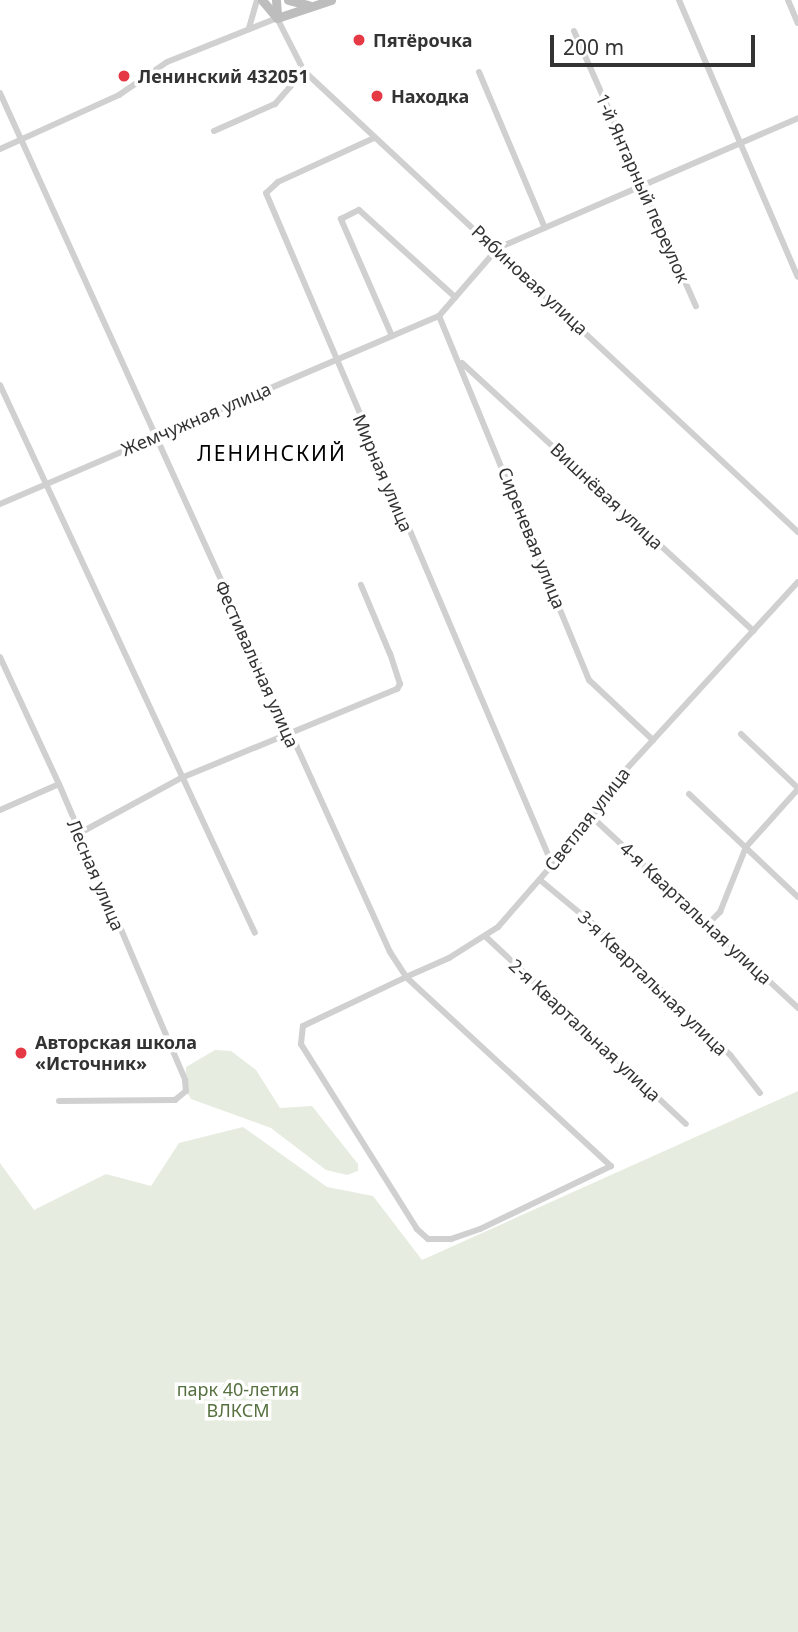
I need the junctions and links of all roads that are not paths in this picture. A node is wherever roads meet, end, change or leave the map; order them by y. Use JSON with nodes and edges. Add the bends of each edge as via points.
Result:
{"nodes":[{"id":1,"x":259,"y":0,"type":"edge"},
{"id":2,"x":276,"y":0,"type":"edge"},
{"id":3,"x":288,"y":0,"type":"edge"},
{"id":4,"x":331,"y":0,"type":"edge"},
{"id":5,"x":679,"y":0,"type":"edge"},
{"id":6,"x":788,"y":0,"type":"edge"},
{"id":7,"x":313,"y":6,"type":"junction"},
{"id":8,"x":277,"y":18,"type":"junction"},
{"id":9,"x":798,"y":23,"type":"edge"},
{"id":10,"x":248,"y":29,"type":"junction"},
{"id":11,"x":574,"y":31,"type":"dead end"},
{"id":12,"x":304,"y":71,"type":"junction"},
{"id":13,"x":479,"y":72,"type":"dead end"},
{"id":14,"x":0,"y":93,"type":"edge"},
{"id":15,"x":798,"y":118,"type":"edge"},
{"id":16,"x":214,"y":131,"type":"dead end"},
{"id":17,"x":374,"y":138,"type":"junction"},
{"id":18,"x":20,"y":139,"type":"junction"},
{"id":19,"x":738,"y":144,"type":"junction"},
{"id":20,"x":0,"y":149,"type":"edge"},
{"id":21,"x":640,"y":187,"type":"junction"},
{"id":22,"x":545,"y":228,"type":"junction"},
{"id":23,"x":498,"y":248,"type":"junction"},
{"id":24,"x":798,"y":277,"type":"edge"},
{"id":25,"x":455,"y":297,"type":"junction"},
{"id":26,"x":696,"y":306,"type":"dead end"},
{"id":27,"x":439,"y":316,"type":"junction"},
{"id":28,"x":392,"y":335,"type":"junction"},
{"id":29,"x":334,"y":360,"type":"junction"},
{"id":30,"x":460,"y":361,"type":"junction"},
{"id":31,"x":0,"y":386,"type":"edge"},
{"id":32,"x":154,"y":437,"type":"junction"},
{"id":33,"x":46,"y":484,"type":"junction"},
{"id":34,"x":0,"y":504,"type":"edge"},
{"id":35,"x":798,"y":532,"type":"edge"},
{"id":36,"x":798,"y":582,"type":"edge"},
{"id":37,"x":361,"y":585,"type":"dead end"},
{"id":38,"x":753,"y":631,"type":"junction"},
{"id":39,"x":0,"y":657,"type":"edge"},
{"id":40,"x":741,"y":734,"type":"dead end"},
{"id":41,"x":290,"y":736,"type":"junction"},
{"id":42,"x":653,"y":740,"type":"junction"},
{"id":43,"x":181,"y":778,"type":"junction"},
{"id":44,"x":59,"y":784,"type":"junction"},
{"id":45,"x":798,"y":789,"type":"edge"},
{"id":46,"x":689,"y":794,"type":"dead end"},
{"id":47,"x":0,"y":810,"type":"edge"},
{"id":48,"x":593,"y":818,"type":"junction"},
{"id":49,"x":78,"y":834,"type":"junction"},
{"id":50,"x":746,"y":847,"type":"junction"},
{"id":51,"x":552,"y":864,"type":"junction"},
{"id":52,"x":540,"y":880,"type":"junction"},
{"id":53,"x":798,"y":897,"type":"edge"},
{"id":54,"x":709,"y":923,"type":"junction"},
{"id":55,"x":255,"y":933,"type":"dead end"},
{"id":56,"x":485,"y":936,"type":"junction"},
{"id":57,"x":406,"y":977,"type":"junction"},
{"id":58,"x":798,"y":1008,"type":"edge"},
{"id":59,"x":760,"y":1093,"type":"dead end"},
{"id":60,"x":59,"y":1101,"type":"dead end"},
{"id":61,"x":685,"y":1124,"type":"dead end"},
{"id":62,"x":428,"y":1239,"type":"joint"}],
"edges":[{"from":1,"to":8,"type":"main road"},
{"from":1,"to":10,"type":"street"},
{"from":2,"to":8,"type":"main road"},
{"from":3,"to":7,"type":"main road"},
{"from":4,"to":7,"type":"main road"},
{"from":5,"to":19,"type":"street"},
{"from":6,"to":9,"type":"street"},
{"from":7,"to":8,"type":"main road"},
{"from":8,"to":10,"type":"street"},
{"from":8,"to":12,"type":"street","name":"Рябиновая улица"},
{"from":10,"to":18,"type":"street","via":[[167,62],[119,95]]},
{"from":11,"to":21,"type":"street","name":"1-й Янтарный переулок"},
{"from":12,"to":16,"type":"street","via":[[275,104]]},
{"from":12,"to":17,"type":"street","name":"Рябиновая улица"},
{"from":13,"to":22,"type":"street"},
{"from":14,"to":18,"type":"street","name":"Фестивальная улица"},
{"from":15,"to":19,"type":"street"},
{"from":17,"to":23,"type":"street","name":"Рябиновая улица"},
{"from":17,"to":29,"type":"street","name":"Мирная улица","via":[[278,182],[266,193]]},
{"from":18,"to":20,"type":"street"},
{"from":18,"to":32,"type":"street","name":"Фестивальная улица"},
{"from":19,"to":21,"type":"street"},
{"from":19,"to":24,"type":"street"},
{"from":21,"to":22,"type":"street"},
{"from":21,"to":26,"type":"street","name":"1-й Янтарный переулок"},
{"from":22,"to":23,"type":"street"},
{"from":23,"to":25,"type":"street"},
{"from":23,"to":35,"type":"street","name":"Рябиновая улица"},
{"from":25,"to":27,"type":"street"},
{"from":25,"to":28,"type":"street","via":[[359,210],[341,219]]},
{"from":27,"to":28,"type":"street","name":"Жемчужная улица"},
{"from":27,"to":30,"type":"street","name":"Сиреневая улица"},
{"from":28,"to":29,"type":"street","name":"Жемчужная улица"},
{"from":29,"to":32,"type":"street","name":"Жемчужная улица"},
{"from":29,"to":51,"type":"street","name":"Мирная улица"},
{"from":30,"to":38,"type":"street","name":"Вишнёвая улица"},
{"from":30,"to":42,"type":"street","name":"Сиреневая улица","via":[[589,680]]},
{"from":31,"to":33,"type":"street"},
{"from":32,"to":33,"type":"street","name":"Жемчужная улица"},
{"from":32,"to":41,"type":"street","name":"Фестивальная улица"},
{"from":33,"to":34,"type":"street","name":"Жемчужная улица"},
{"from":33,"to":43,"type":"street"},
{"from":36,"to":38,"type":"street","name":"Светлая улица"},
{"from":37,"to":41,"type":"street","via":[[400,684]]},
{"from":38,"to":42,"type":"street","name":"Светлая улица"},
{"from":39,"to":44,"type":"street","name":"Лесная улица"},
{"from":40,"to":45,"type":"street"},
{"from":41,"to":43,"type":"street"},
{"from":41,"to":57,"type":"street","name":"Фестивальная улица","via":[[390,952]]},
{"from":42,"to":48,"type":"street","name":"Светлая улица","via":[[599,799]]},
{"from":43,"to":49,"type":"street"},
{"from":43,"to":55,"type":"street"},
{"from":44,"to":47,"type":"street"},
{"from":44,"to":49,"type":"street","name":"Лесная улица"},
{"from":45,"to":50,"type":"street"},
{"from":46,"to":50,"type":"street"},
{"from":48,"to":51,"type":"street","name":"Светлая улица"},
{"from":48,"to":54,"type":"street","name":"4-я Квартальная улица"},
{"from":49,"to":60,"type":"street","name":"Лесная улица","via":[[182,1069],[184,1094],[175,1100]]},
{"from":50,"to":53,"type":"street"},
{"from":50,"to":54,"type":"street","via":[[720,912]]},
{"from":51,"to":52,"type":"street","name":"Светлая улица"},
{"from":52,"to":56,"type":"street","name":"Светлая улица","via":[[509,917]]},
{"from":52,"to":59,"type":"street","name":"3-я Квартальная улица","via":[[592,923],[731,1056]]},
{"from":54,"to":58,"type":"street","name":"4-я Квартальная улица"},
{"from":56,"to":57,"type":"street","name":"Светлая улица"},
{"from":56,"to":61,"type":"street","name":"2-я Квартальная улица"},
{"from":57,"to":62,"type":"street","name":"Светлая улица","via":[[303,1026],[301,1044],[417,1229]]},
{"from":57,"to":62,"type":"street","name":"Фестивальная улица","via":[[611,1166],[480,1229],[451,1240]]}]}
